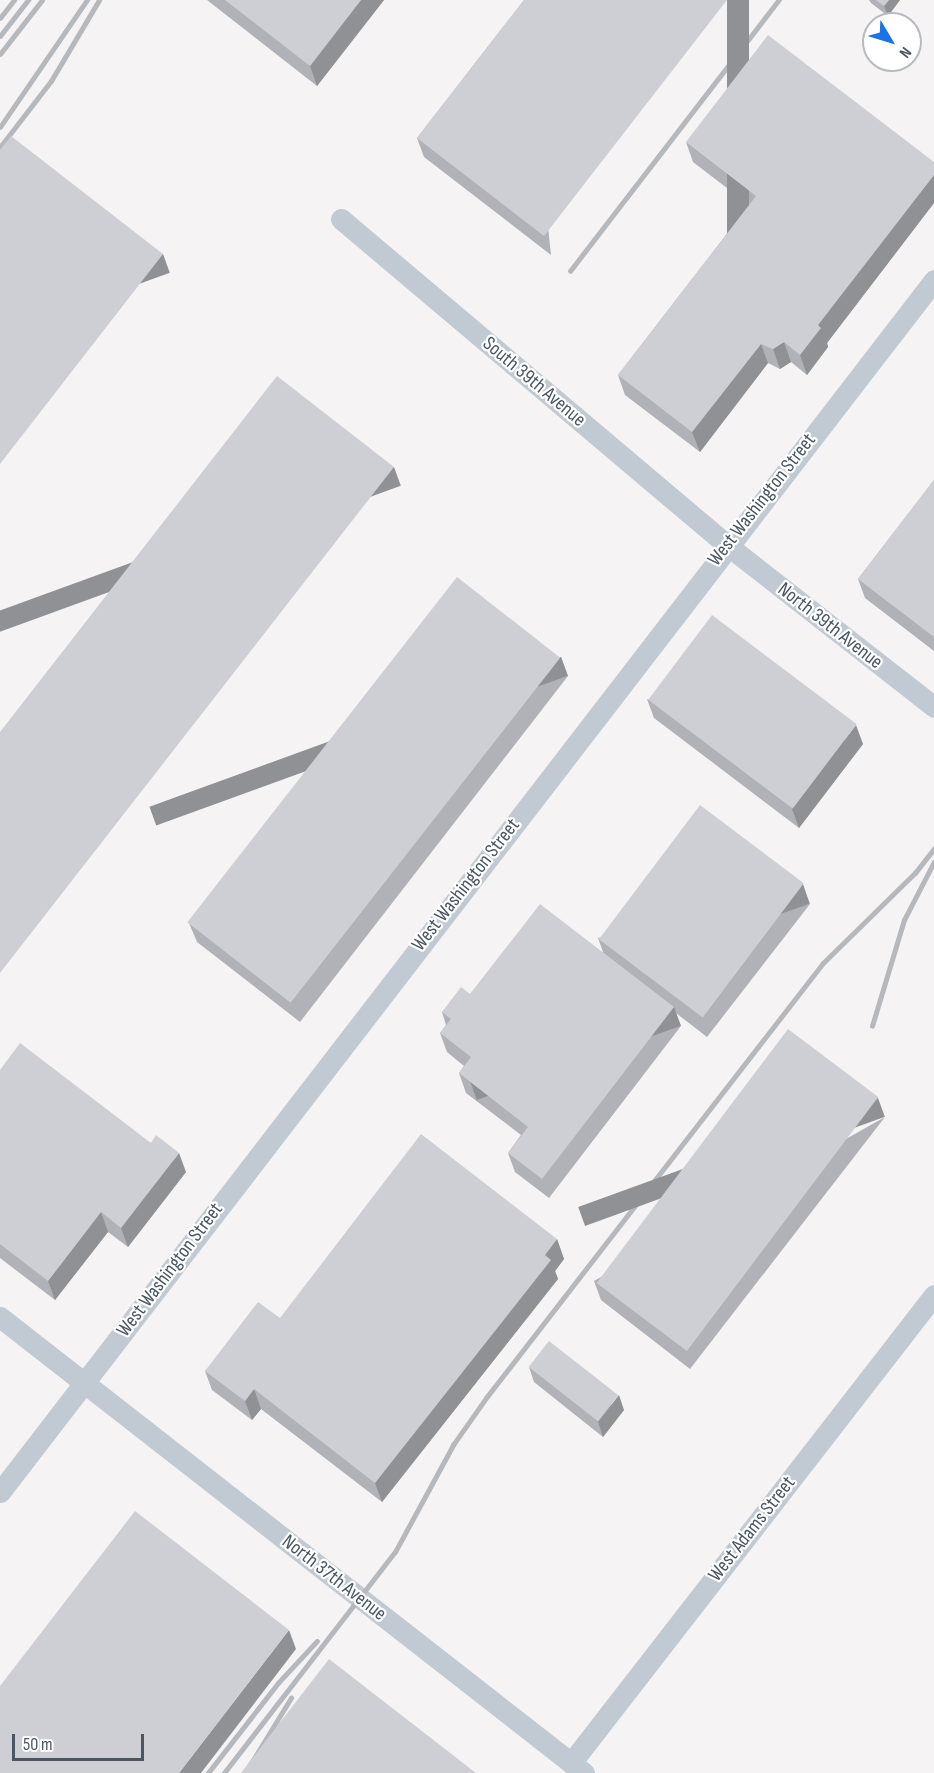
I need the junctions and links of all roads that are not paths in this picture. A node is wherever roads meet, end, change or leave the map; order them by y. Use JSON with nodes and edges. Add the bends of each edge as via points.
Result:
{"nodes":[{"id":1,"x":341,"y":219,"type":"dead end"},
{"id":2,"x":934,"y":280,"type":"edge"},
{"id":3,"x":727,"y":545,"type":"junction"},
{"id":4,"x":934,"y":707,"type":"edge"},
{"id":5,"x":934,"y":1295,"type":"edge"},
{"id":6,"x":0,"y":1317,"type":"edge"},
{"id":7,"x":84,"y":1382,"type":"junction"},
{"id":8,"x":0,"y":1492,"type":"edge"},
{"id":9,"x":577,"y":1768,"type":"edge"}],
"edges":[{"from":1,"to":3,"type":"street","name":"South 39th Avenue"},
{"from":2,"to":3,"type":"street","name":"West Washington Street"},
{"from":3,"to":4,"type":"street","name":"North 39th Avenue"},
{"from":3,"to":7,"type":"street","name":"West Washington Street"},
{"from":5,"to":9,"type":"street","name":"West Adams Street"},
{"from":6,"to":7,"type":"street","name":"North 37th Avenue"},
{"from":7,"to":8,"type":"street","name":"West Washington Street"},
{"from":7,"to":9,"type":"street","name":"North 37th Avenue"}]}
